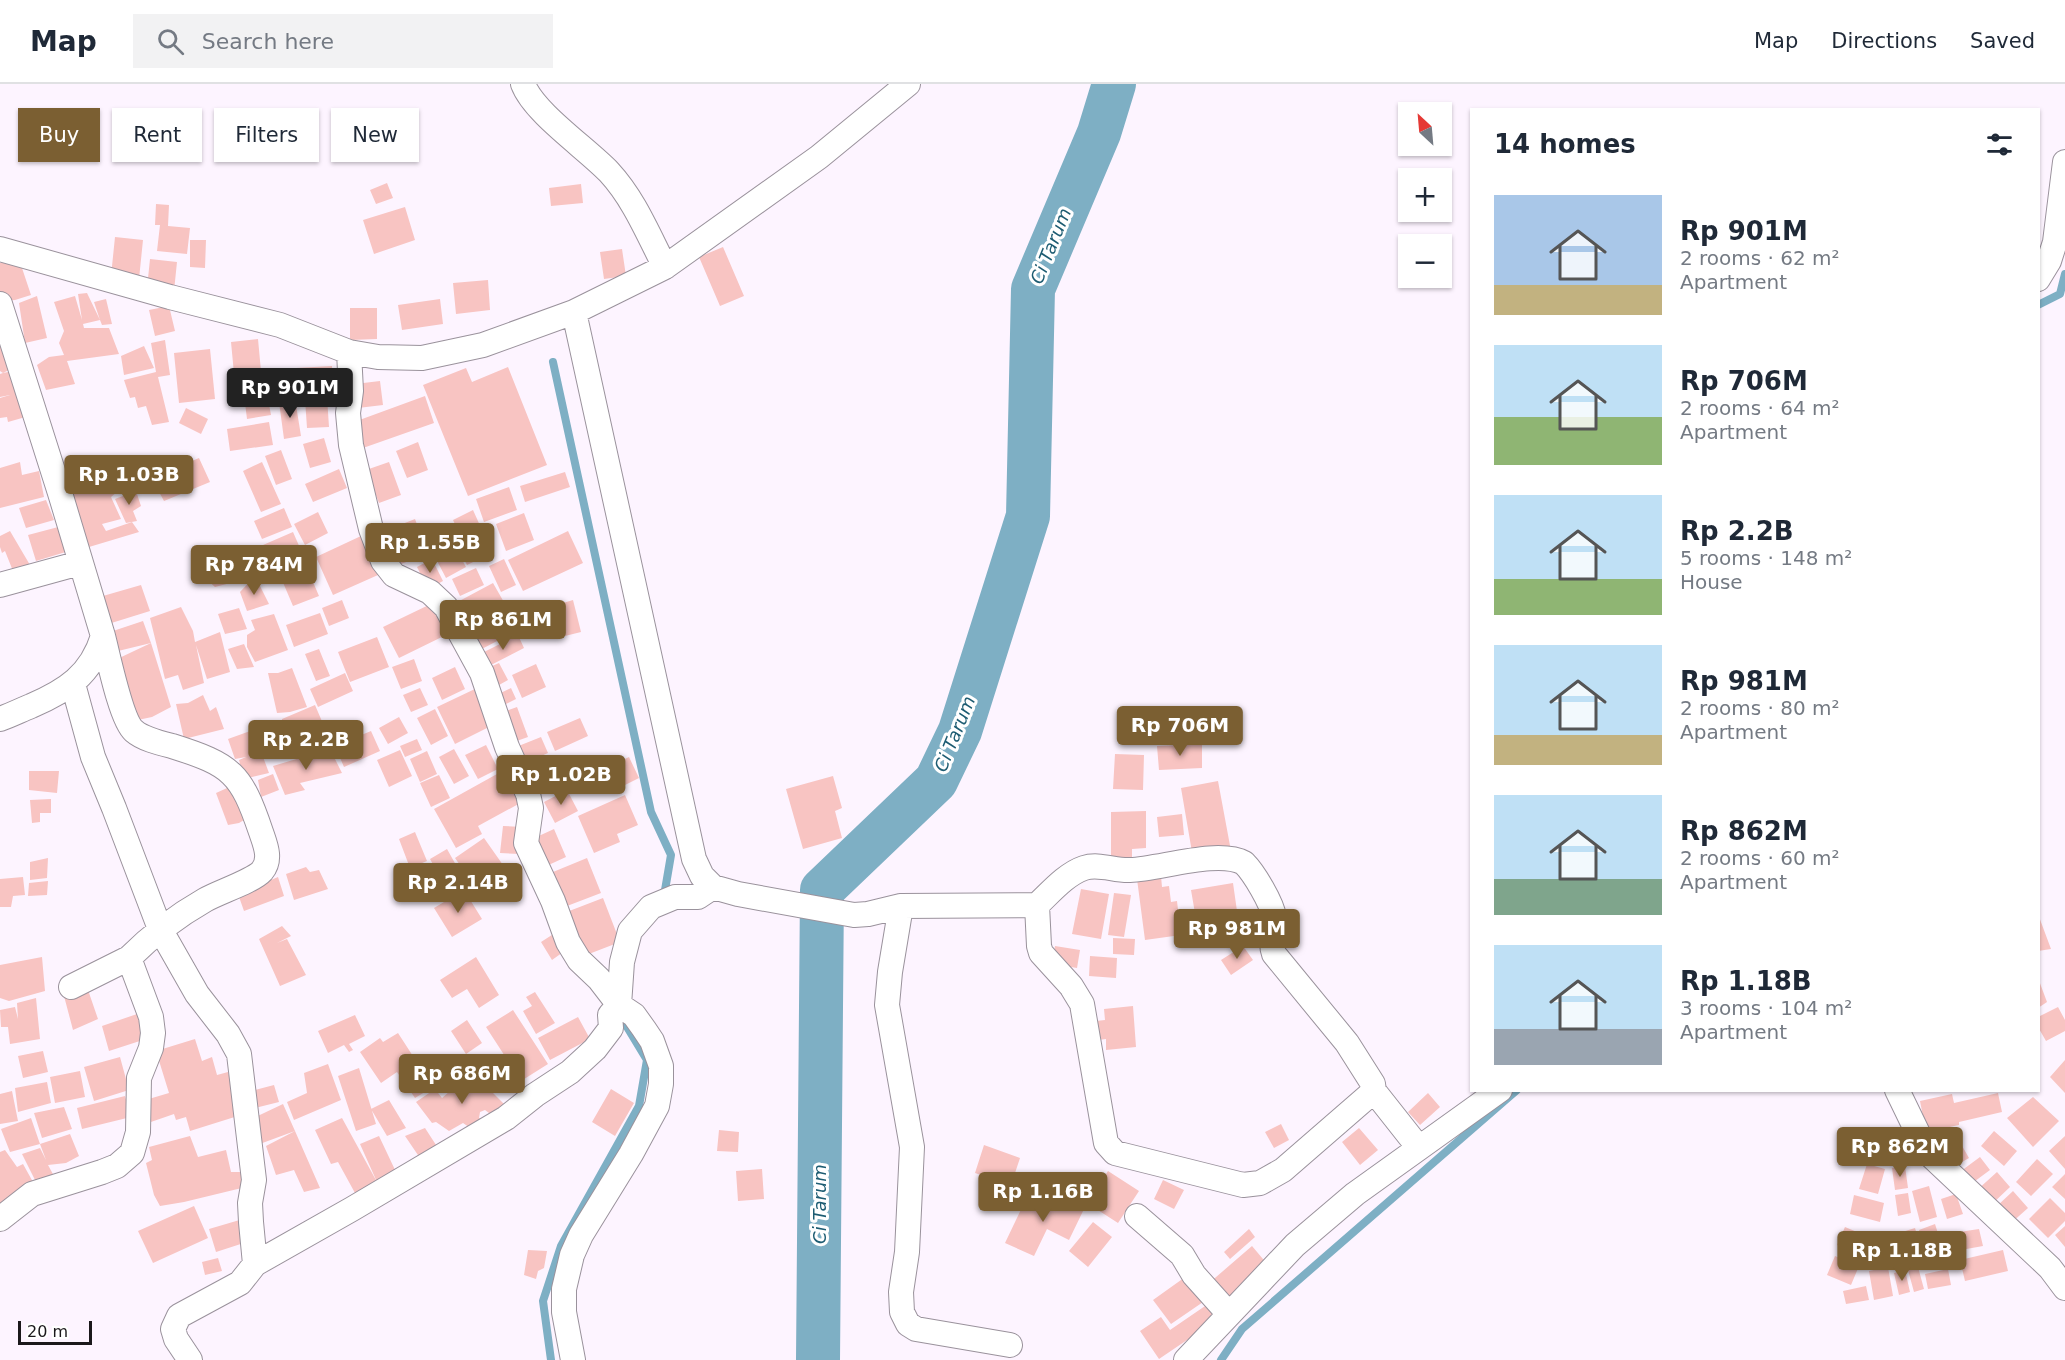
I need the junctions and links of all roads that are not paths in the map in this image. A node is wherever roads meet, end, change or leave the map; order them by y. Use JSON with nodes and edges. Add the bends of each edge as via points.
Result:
{"nodes":[{"id":1,"x":523,"y":84,"type":"edge"},
{"id":2,"x":908,"y":84,"type":"edge"},
{"id":3,"x":2065,"y":162,"type":"edge"},
{"id":4,"x":0,"y":249,"type":"edge"},
{"id":5,"x":665,"y":267,"type":"junction"},
{"id":6,"x":2040,"y":276,"type":"edge"},
{"id":7,"x":0,"y":304,"type":"edge"},
{"id":8,"x":574,"y":312,"type":"junction"},
{"id":9,"x":349,"y":352,"type":"junction"},
{"id":10,"x":80,"y":563,"type":"junction"},
{"id":11,"x":0,"y":585,"type":"edge"},
{"id":12,"x":103,"y":636,"type":"junction"},
{"id":13,"x":73,"y":684,"type":"junction"},
{"id":14,"x":0,"y":719,"type":"edge"},
{"id":15,"x":713,"y":887,"type":"junction"},
{"id":16,"x":1036,"y":905,"type":"junction"},
{"id":17,"x":901,"y":906,"type":"junction"},
{"id":18,"x":160,"y":929,"type":"junction"},
{"id":19,"x":129,"y":958,"type":"junction"},
{"id":20,"x":71,"y":987,"type":"dead end"},
{"id":21,"x":623,"y":1008,"type":"junction"},
{"id":22,"x":1374,"y":1091,"type":"junction"},
{"id":23,"x":1497,"y":1092,"type":"edge"},
{"id":24,"x":1899,"y":1092,"type":"edge"},
{"id":25,"x":1419,"y":1149,"type":"junction"},
{"id":26,"x":1137,"y":1216,"type":"dead end"},
{"id":27,"x":0,"y":1219,"type":"edge"},
{"id":28,"x":255,"y":1264,"type":"junction"},
{"id":29,"x":2065,"y":1288,"type":"edge"},
{"id":30,"x":1229,"y":1314,"type":"junction"},
{"id":31,"x":1010,"y":1345,"type":"dead end"},
{"id":32,"x":190,"y":1360,"type":"edge"},
{"id":33,"x":573,"y":1360,"type":"edge"},
{"id":34,"x":1185,"y":1360,"type":"edge"}],
"edges":[{"from":1,"to":5,"type":"street","via":[[532,102],[608,171],[624,191]]},
{"from":2,"to":5,"type":"street","via":[[819,157]]},
{"from":3,"to":6,"type":"street","via":[[2055,243]]},
{"from":4,"to":9,"type":"street","via":[[280,325]]},
{"from":5,"to":8,"type":"street"},
{"from":7,"to":10,"type":"street"},
{"from":8,"to":9,"type":"street","via":[[483,345],[422,357],[378,357]]},
{"from":8,"to":15,"type":"street","via":[[694,859]]},
{"from":9,"to":21,"type":"street","via":[[351,445],[371,529],[383,561],[394,575],[430,592],[446,607],[482,673],[528,794],[531,808],[526,839],[530,853],[573,952]]},
{"from":10,"to":11,"type":"street"},
{"from":10,"to":12,"type":"street"},
{"from":12,"to":13,"type":"street","via":[[91,661]]},
{"from":12,"to":18,"type":"street","via":[[131,728],[214,762],[236,776],[252,806],[266,847],[267,862],[259,874],[206,898]]},
{"from":13,"to":14,"type":"street"},
{"from":13,"to":18,"type":"street","via":[[93,757]]},
{"from":15,"to":17,"type":"street","via":[[854,915]]},
{"from":15,"to":21,"type":"street","via":[[698,897],[675,897],[651,907],[630,931],[622,962]]},
{"from":16,"to":17,"type":"street"},
{"from":16,"to":22,"type":"street","via":[[1087,867],[1128,870],[1226,858],[1245,863],[1272,908],[1274,954],[1347,1043]]},
{"from":16,"to":22,"type":"street","via":[[1043,958],[1067,981],[1082,1004],[1106,1143],[1114,1153],[1242,1185],[1260,1183],[1292,1163]]},
{"from":17,"to":31,"type":"street","via":[[887,1005],[912,1147],[902,1312],[916,1329]]},
{"from":18,"to":19,"type":"street"},
{"from":18,"to":28,"type":"street","via":[[197,994],[239,1054],[254,1180],[250,1222]]},
{"from":19,"to":20,"type":"street"},
{"from":19,"to":27,"type":"street","via":[[153,1033],[139,1078],[138,1132],[132,1153],[117,1166],[32,1194]]},
{"from":21,"to":28,"type":"street","via":[[610,1015],[611,1028],[595,1049],[506,1118]]},
{"from":21,"to":33,"type":"street","via":[[652,1041],[661,1066],[661,1084],[657,1106],[572,1255],[564,1289],[564,1312]]},
{"from":22,"to":25,"type":"street"},
{"from":23,"to":25,"type":"street"},
{"from":24,"to":29,"type":"street","via":[[1927,1152],[2050,1268]]},
{"from":25,"to":30,"type":"street","via":[[1355,1194],[1295,1245]]},
{"from":26,"to":30,"type":"street","via":[[1182,1255],[1194,1275]]},
{"from":28,"to":32,"type":"street","via":[[240,1283],[179,1316],[173,1329]]},
{"from":30,"to":34,"type":"street"}]}
